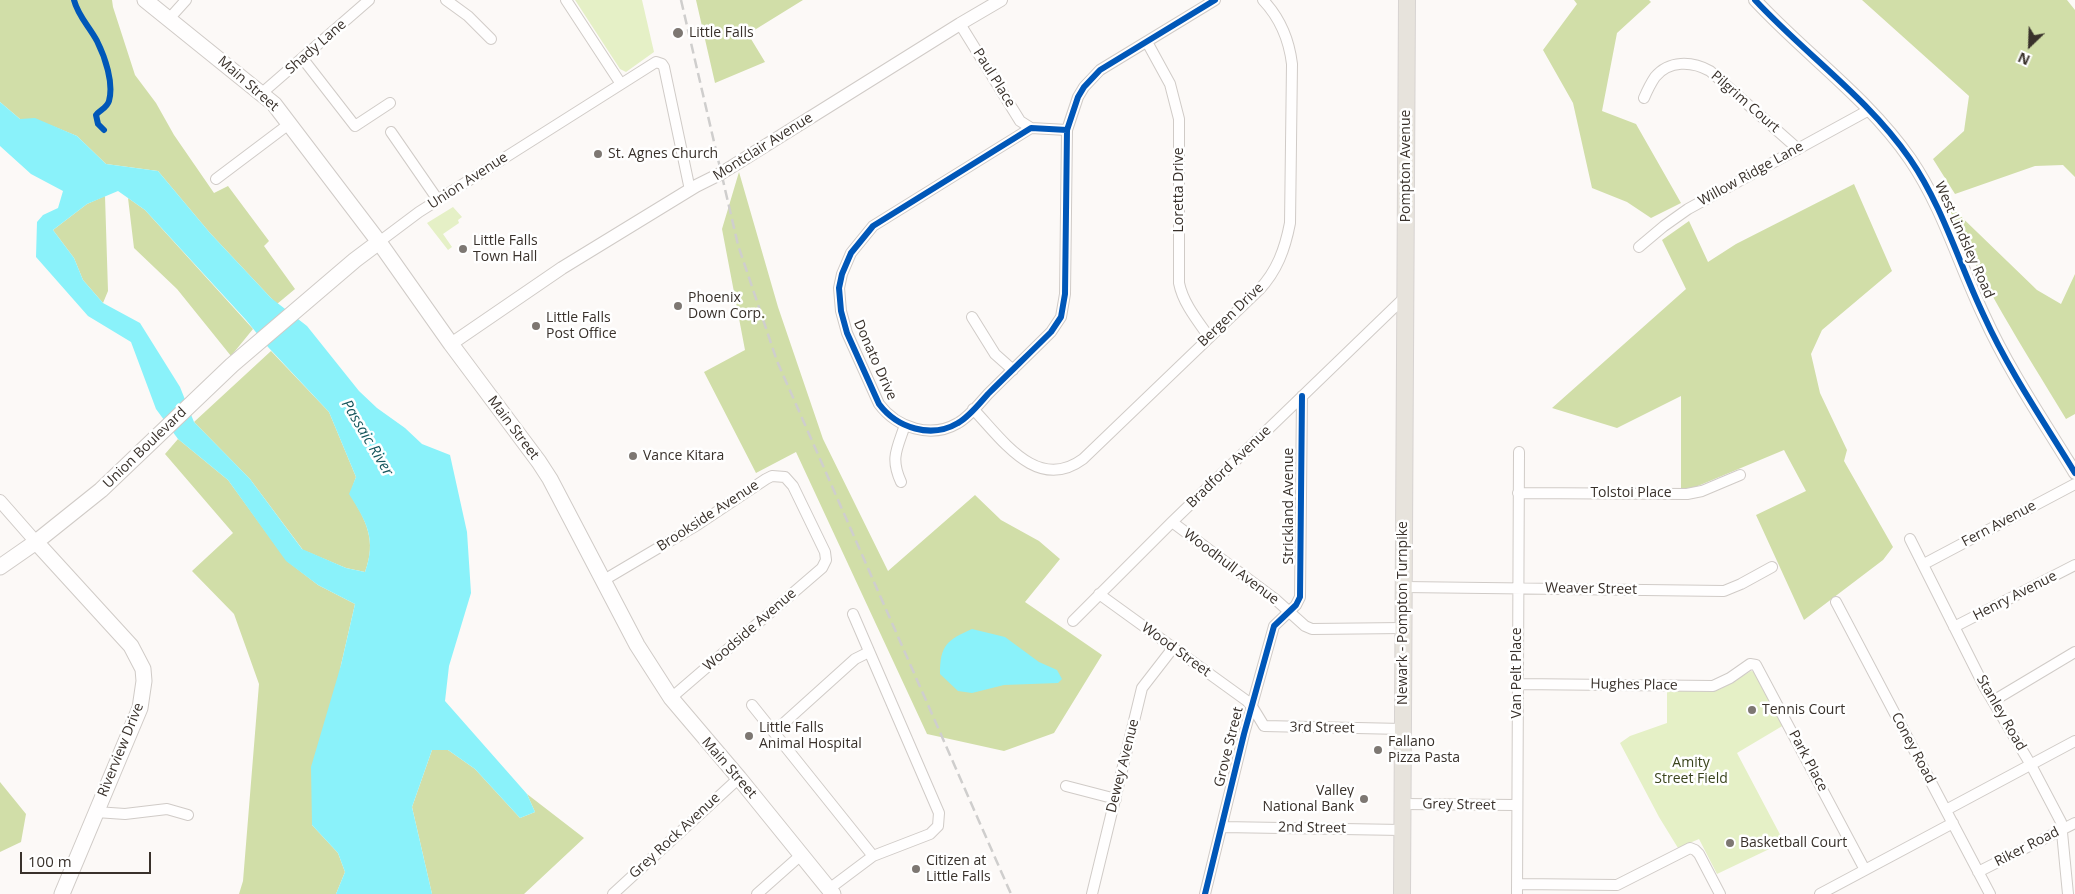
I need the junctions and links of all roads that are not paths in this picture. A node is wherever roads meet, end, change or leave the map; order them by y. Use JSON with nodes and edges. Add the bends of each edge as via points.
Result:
{"nodes":[{"id":1,"x":145,"y":0,"type":"edge"},
{"id":2,"x":186,"y":0,"type":"edge"},
{"id":3,"x":370,"y":0,"type":"edge"},
{"id":4,"x":446,"y":0,"type":"edge"},
{"id":5,"x":566,"y":0,"type":"edge"},
{"id":6,"x":1001,"y":0,"type":"edge"},
{"id":7,"x":1215,"y":0,"type":"edge"},
{"id":8,"x":1263,"y":0,"type":"edge"},
{"id":9,"x":1407,"y":0,"type":"edge"},
{"id":10,"x":1755,"y":0,"type":"edge"},
{"id":11,"x":168,"y":20,"type":"junction"},
{"id":12,"x":960,"y":24,"type":"junction"},
{"id":13,"x":491,"y":39,"type":"dead end"},
{"id":14,"x":1147,"y":42,"type":"junction"},
{"id":15,"x":303,"y":58,"type":"junction"},
{"id":16,"x":620,"y":84,"type":"junction"},
{"id":17,"x":262,"y":93,"type":"junction"},
{"id":18,"x":1644,"y":98,"type":"dead end"},
{"id":19,"x":390,"y":103,"type":"dead end"},
{"id":20,"x":1869,"y":110,"type":"junction"},
{"id":21,"x":289,"y":124,"type":"junction"},
{"id":22,"x":1032,"y":128,"type":"junction"},
{"id":23,"x":1067,"y":130,"type":"junction"},
{"id":24,"x":391,"y":132,"type":"dead end"},
{"id":25,"x":1798,"y":149,"type":"junction"},
{"id":26,"x":216,"y":179,"type":"dead end"},
{"id":27,"x":690,"y":190,"type":"junction"},
{"id":28,"x":438,"y":200,"type":"junction"},
{"id":29,"x":379,"y":242,"type":"junction"},
{"id":30,"x":1638,"y":247,"type":"dead end"},
{"id":31,"x":1405,"y":296,"type":"junction"},
{"id":32,"x":972,"y":317,"type":"dead end"},
{"id":33,"x":283,"y":322,"type":"joint"},
{"id":34,"x":1405,"y":332,"type":"joint"},
{"id":35,"x":1209,"y":337,"type":"junction"},
{"id":36,"x":451,"y":344,"type":"junction"},
{"id":37,"x":1013,"y":370,"type":"junction"},
{"id":38,"x":1302,"y":396,"type":"junction"},
{"id":39,"x":973,"y":409,"type":"junction"},
{"id":40,"x":905,"y":425,"type":"junction"},
{"id":41,"x":1519,"y":452,"type":"dead end"},
{"id":42,"x":2075,"y":473,"type":"edge"},
{"id":43,"x":1740,"y":475,"type":"dead end"},
{"id":44,"x":901,"y":482,"type":"dead end"},
{"id":45,"x":2075,"y":484,"type":"edge"},
{"id":46,"x":1518,"y":493,"type":"junction"},
{"id":47,"x":0,"y":502,"type":"edge"},
{"id":48,"x":1172,"y":522,"type":"junction"},
{"id":49,"x":1910,"y":539,"type":"dead end"},
{"id":50,"x":36,"y":542,"type":"junction"},
{"id":51,"x":826,"y":560,"type":"joint"},
{"id":52,"x":1924,"y":564,"type":"junction"},
{"id":53,"x":2075,"y":565,"type":"edge"},
{"id":54,"x":0,"y":567,"type":"edge"},
{"id":55,"x":1772,"y":567,"type":"dead end"},
{"id":56,"x":604,"y":580,"type":"junction"},
{"id":57,"x":1404,"y":587,"type":"junction"},
{"id":58,"x":1518,"y":588,"type":"junction"},
{"id":59,"x":1099,"y":594,"type":"junction"},
{"id":60,"x":1836,"y":602,"type":"dead end"},
{"id":61,"x":1289,"y":612,"type":"junction"},
{"id":62,"x":853,"y":614,"type":"dead end"},
{"id":63,"x":1073,"y":621,"type":"dead end"},
{"id":64,"x":1954,"y":627,"type":"junction"},
{"id":65,"x":1403,"y":628,"type":"junction"},
{"id":66,"x":1173,"y":648,"type":"junction"},
{"id":67,"x":869,"y":652,"type":"junction"},
{"id":68,"x":2075,"y":652,"type":"edge"},
{"id":69,"x":1745,"y":668,"type":"joint"},
{"id":70,"x":1517,"y":684,"type":"junction"},
{"id":71,"x":671,"y":698,"type":"junction"},
{"id":72,"x":1993,"y":701,"type":"junction"},
{"id":73,"x":752,"y":705,"type":"dead end"},
{"id":74,"x":1252,"y":706,"type":"junction"},
{"id":75,"x":1403,"y":729,"type":"junction"},
{"id":76,"x":774,"y":732,"type":"junction"},
{"id":77,"x":2075,"y":741,"type":"edge"},
{"id":78,"x":2031,"y":765,"type":"junction"},
{"id":79,"x":739,"y":778,"type":"junction"},
{"id":80,"x":1066,"y":786,"type":"dead end"},
{"id":81,"x":1116,"y":799,"type":"junction"},
{"id":82,"x":1402,"y":804,"type":"junction"},
{"id":83,"x":1516,"y":805,"type":"junction"},
{"id":84,"x":1946,"y":810,"type":"junction"},
{"id":85,"x":96,"y":812,"type":"junction"},
{"id":86,"x":188,"y":815,"type":"dead end"},
{"id":87,"x":1953,"y":823,"type":"junction"},
{"id":88,"x":2071,"y":826,"type":"edge"},
{"id":89,"x":1222,"y":828,"type":"junction"},
{"id":90,"x":1402,"y":830,"type":"junction"},
{"id":91,"x":801,"y":855,"type":"junction"},
{"id":92,"x":873,"y":856,"type":"junction"},
{"id":93,"x":1865,"y":870,"type":"junction"},
{"id":94,"x":1978,"y":872,"type":"junction"},
{"id":95,"x":1517,"y":889,"type":"edge"},
{"id":96,"x":831,"y":892,"type":"edge"},
{"id":97,"x":62,"y":894,"type":"edge"},
{"id":98,"x":613,"y":894,"type":"edge"},
{"id":99,"x":757,"y":894,"type":"edge"},
{"id":100,"x":1092,"y":894,"type":"edge"},
{"id":101,"x":1205,"y":894,"type":"edge"},
{"id":102,"x":1402,"y":894,"type":"edge"},
{"id":103,"x":1720,"y":894,"type":"edge"},
{"id":104,"x":1820,"y":894,"type":"edge"},
{"id":105,"x":1990,"y":894,"type":"edge"},
{"id":106,"x":2068,"y":894,"type":"edge"}],
"edges":[{"from":1,"to":11,"type":"main road","name":"Main Street"},
{"from":2,"to":11,"type":"street"},
{"from":3,"to":15,"type":"street","name":"Shady Lane"},
{"from":4,"to":13,"type":"street"},
{"from":5,"to":16,"type":"street"},
{"from":6,"to":12,"type":"street","name":"Montclair Avenue"},
{"from":7,"to":14,"type":"street","name":"Donato Drive"},
{"from":8,"to":35,"type":"street","name":"Bergen Drive","via":[[1282,25],[1291,54],[1290,224],[1285,248],[1270,276]]},
{"from":9,"to":31,"type":"main road","name":"Pompton Avenue"},
{"from":10,"to":20,"type":"street","name":"West Lindsley Road"},
{"from":11,"to":17,"type":"main road","name":"Main Street"},
{"from":12,"to":22,"type":"street","name":"Paul Place","via":[[1020,121]]},
{"from":12,"to":27,"type":"street","name":"Montclair Avenue"},
{"from":14,"to":23,"type":"street","name":"Donato Drive","via":[[1092,78],[1078,97]]},
{"from":14,"to":35,"type":"street","name":"Loretta Drive","via":[[1170,84],[1179,119],[1179,282],[1187,305]]},
{"from":15,"to":17,"type":"street","name":"Shady Lane"},
{"from":15,"to":19,"type":"street","via":[[355,126]]},
{"from":16,"to":27,"type":"street","name":"Union Avenue","via":[[652,63],[664,66]]},
{"from":16,"to":28,"type":"street","name":"Union Avenue"},
{"from":17,"to":21,"type":"main road","name":"Main Street"},
{"from":18,"to":25,"type":"street","name":"Pilgrim Court","via":[[1654,78],[1665,69],[1678,64],[1698,65],[1710,71]]},
{"from":20,"to":25,"type":"street","name":"Willow Ridge Lane"},
{"from":20,"to":42,"type":"street","name":"West Lindsley Road","via":[[1920,174],[1984,317]]},
{"from":21,"to":26,"type":"street"},
{"from":21,"to":29,"type":"main road","name":"Main Street"},
{"from":22,"to":23,"type":"street"},
{"from":22,"to":40,"type":"street","name":"Donato Drive","via":[[873,226],[851,252],[839,288],[840,311],[879,404],[892,418]]},
{"from":23,"to":37,"type":"street","name":"Donato Drive","via":[[1064,306],[1052,332]]},
{"from":24,"to":28,"type":"street"},
{"from":25,"to":30,"type":"street","name":"Willow Ridge Lane","via":[[1688,209]]},
{"from":27,"to":36,"type":"street","name":"Montclair Avenue","via":[[562,268]]},
{"from":28,"to":29,"type":"street","name":"Union Avenue"},
{"from":29,"to":33,"type":"main road","name":"Union Avenue"},
{"from":29,"to":36,"type":"main road","name":"Main Street"},
{"from":31,"to":34,"type":"main road","name":"Pompton Avenue"},
{"from":31,"to":38,"type":"street","name":"Bradford Avenue"},
{"from":32,"to":37,"type":"street","via":[[995,354]]},
{"from":33,"to":50,"type":"main road","name":"Union Boulevard","via":[[232,365],[101,490]]},
{"from":34,"to":57,"type":"main road","name":"Newark - Pompton Turnpike"},
{"from":35,"to":39,"type":"street","name":"Bergen Drive","via":[[1082,460],[1068,468],[1047,470],[1029,464]]},
{"from":36,"to":56,"type":"main road","name":"Main Street","via":[[550,479]]},
{"from":37,"to":39,"type":"street","name":"Donato Drive"},
{"from":38,"to":48,"type":"street","name":"Bradford Avenue"},
{"from":38,"to":61,"type":"street","name":"Strickland Avenue","via":[[1301,590],[1296,605]]},
{"from":39,"to":40,"type":"street","name":"Donato Drive","via":[[958,424],[942,428],[923,430]]},
{"from":40,"to":44,"type":"street","via":[[894,460]]},
{"from":41,"to":46,"type":"street","name":"Van Pelt Place"},
{"from":43,"to":46,"type":"street","name":"Tolstoi Place","via":[[1687,494]]},
{"from":45,"to":52,"type":"street","name":"Fern Avenue"},
{"from":46,"to":58,"type":"street","name":"Van Pelt Place"},
{"from":47,"to":50,"type":"street","name":"Riverview Drive"},
{"from":48,"to":59,"type":"street","name":"Bradford Avenue"},
{"from":48,"to":61,"type":"street","name":"Woodhull Avenue"},
{"from":49,"to":52,"type":"street","name":"Stanley Road"},
{"from":50,"to":54,"type":"main road","name":"Union Boulevard"},
{"from":50,"to":85,"type":"main road","name":"Riverview Drive","via":[[131,646],[143,669],[140,708]]},
{"from":51,"to":56,"type":"street","name":"Brookside Avenue","via":[[822,544],[793,486],[785,478],[772,476]]},
{"from":51,"to":71,"type":"street","name":"Woodside Avenue","via":[[820,571]]},
{"from":52,"to":64,"type":"street","name":"Stanley Road"},
{"from":53,"to":64,"type":"street","name":"Henry Avenue"},
{"from":55,"to":58,"type":"street","name":"Weaver Street","via":[[1724,591]]},
{"from":56,"to":71,"type":"main road","name":"Main Street","via":[[638,645]]},
{"from":57,"to":58,"type":"street","name":"Weaver Street"},
{"from":57,"to":65,"type":"main road","name":"Newark - Pompton Turnpike"},
{"from":58,"to":70,"type":"street","name":"Van Pelt Place"},
{"from":59,"to":63,"type":"street","name":"Bradford Avenue"},
{"from":59,"to":66,"type":"street","name":"Wood Street"},
{"from":60,"to":84,"type":"street","name":"Coney Road"},
{"from":61,"to":65,"type":"street","name":"Woodhull Avenue","via":[[1312,629]]},
{"from":61,"to":74,"type":"street","name":"Grove Street","via":[[1274,626]]},
{"from":62,"to":67,"type":"street"},
{"from":64,"to":72,"type":"street","name":"Stanley Road"},
{"from":65,"to":75,"type":"main road","name":"Newark - Pompton Turnpike"},
{"from":66,"to":74,"type":"street","name":"Wood Street"},
{"from":66,"to":81,"type":"street","name":"Dewey Avenue","via":[[1142,688]]},
{"from":67,"to":76,"type":"street","via":[[855,659]]},
{"from":67,"to":92,"type":"street","via":[[939,813],[938,826],[930,834]]},
{"from":68,"to":72,"type":"street"},
{"from":69,"to":70,"type":"street","name":"Hughes Place","via":[[1713,686]]},
{"from":69,"to":93,"type":"street","name":"Park Place","via":[[1753,664],[1758,667]]},
{"from":70,"to":83,"type":"street","name":"Van Pelt Place"},
{"from":71,"to":79,"type":"main road","name":"Main Street"},
{"from":72,"to":78,"type":"street","name":"Stanley Road"},
{"from":73,"to":76,"type":"street"},
{"from":74,"to":75,"type":"street","name":"3rd Street","via":[[1264,726],[1270,727]]},
{"from":74,"to":89,"type":"street","name":"Grove Street"},
{"from":75,"to":82,"type":"main road","name":"Newark - Pompton Turnpike"},
{"from":76,"to":92,"type":"street"},
{"from":77,"to":78,"type":"street"},
{"from":78,"to":84,"type":"street"},
{"from":78,"to":88,"type":"street","name":"Stanley Road","via":[[2061,822]]},
{"from":79,"to":91,"type":"main road","name":"Main Street"},
{"from":79,"to":98,"type":"street","name":"Grey Rock Avenue"},
{"from":80,"to":81,"type":"street"},
{"from":81,"to":100,"type":"street","name":"Dewey Avenue"},
{"from":82,"to":83,"type":"street","name":"Grey Street"},
{"from":82,"to":90,"type":"main road","name":"Newark - Pompton Turnpike"},
{"from":83,"to":95,"type":"street","name":"Van Pelt Place"},
{"from":84,"to":87,"type":"street","name":"Coney Road"},
{"from":85,"to":86,"type":"street","via":[[125,814],[167,809]]},
{"from":85,"to":97,"type":"main road","name":"Riverview Drive"},
{"from":87,"to":93,"type":"street"},
{"from":87,"to":94,"type":"street","name":"Coney Road"},
{"from":88,"to":94,"type":"street","name":"Riker Road"},
{"from":88,"to":106,"type":"street","name":"Stanley Road"},
{"from":89,"to":90,"type":"street","name":"2nd Street"},
{"from":89,"to":101,"type":"street","name":"Grove Street"},
{"from":90,"to":102,"type":"main road","name":"Newark - Pompton Turnpike"},
{"from":91,"to":96,"type":"main road","name":"Main Street"},
{"from":91,"to":99,"type":"street"},
{"from":92,"to":96,"type":"street"},
{"from":93,"to":104,"type":"street"},
{"from":94,"to":105,"type":"street","name":"Coney Road"},
{"from":95,"to":103,"type":"street","via":[[1616,885],[1690,848],[1695,850]]}]}
